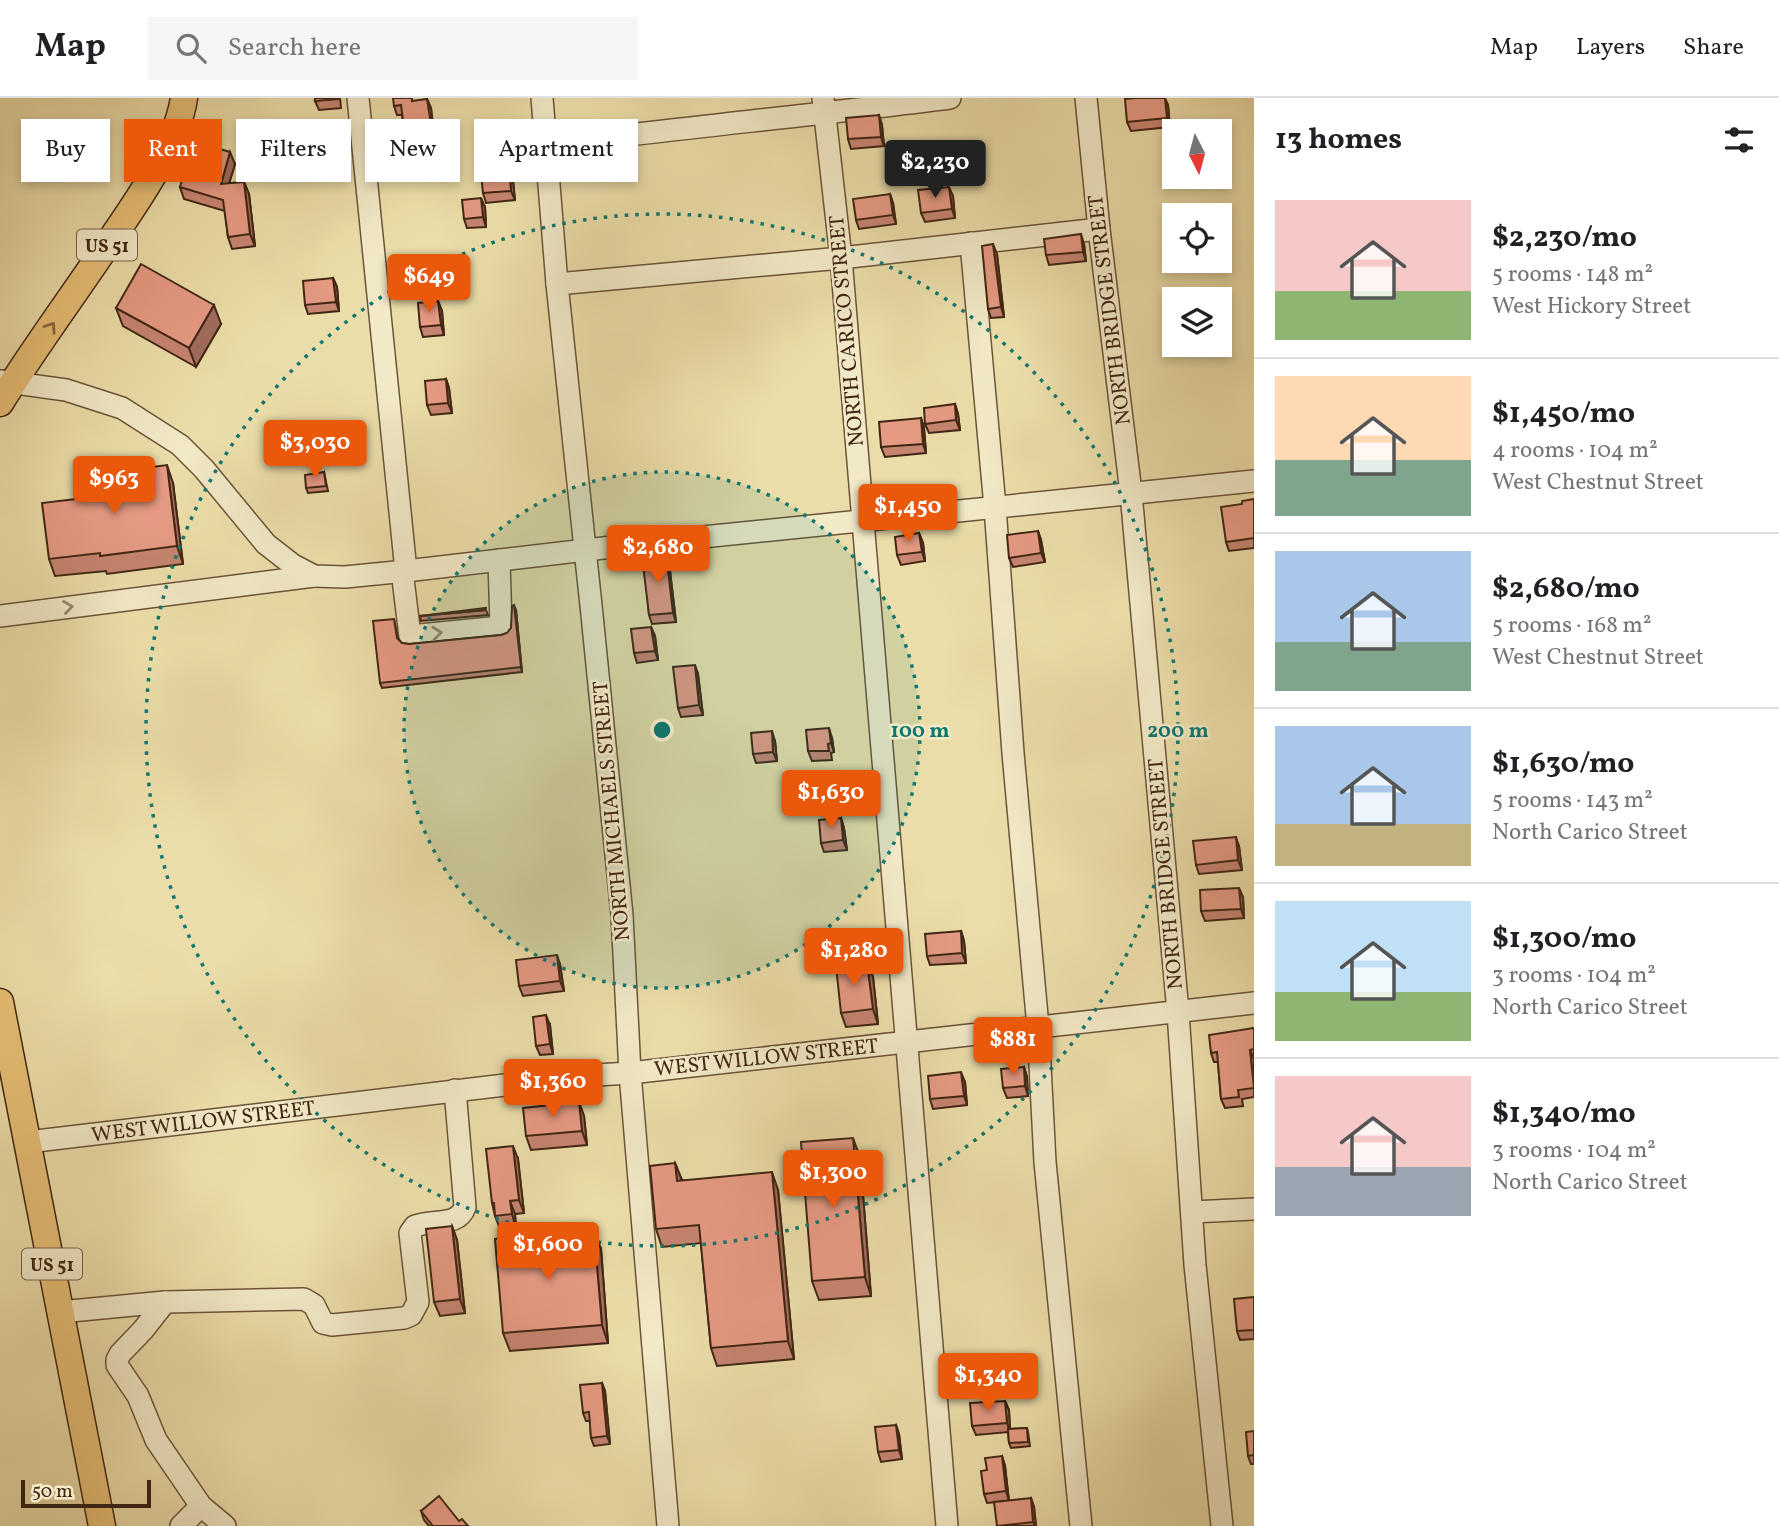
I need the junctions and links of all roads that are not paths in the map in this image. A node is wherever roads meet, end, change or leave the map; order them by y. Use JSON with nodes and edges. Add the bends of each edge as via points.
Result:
{"nodes":[{"id":1,"x":184,"y":98,"type":"edge"},
{"id":2,"x":358,"y":98,"type":"edge"},
{"id":3,"x":542,"y":98,"type":"edge"},
{"id":4,"x":950,"y":98,"type":"edge"},
{"id":5,"x":1086,"y":98,"type":"edge"},
{"id":6,"x":824,"y":106,"type":"edge"},
{"id":7,"x":544,"y":119,"type":"edge"},
{"id":8,"x":638,"y":134,"type":"edge"},
{"id":9,"x":549,"y":182,"type":"edge"},
{"id":10,"x":1098,"y":229,"type":"junction"},
{"id":11,"x":971,"y":243,"type":"junction"},
{"id":12,"x":841,"y":258,"type":"junction"},
{"id":13,"x":557,"y":284,"type":"junction"},
{"id":14,"x":4,"y":389,"type":"edge"},
{"id":15,"x":1254,"y":481,"type":"edge"},
{"id":16,"x":1131,"y":493,"type":"junction"},
{"id":17,"x":995,"y":507,"type":"junction"},
{"id":18,"x":863,"y":520,"type":"junction"},
{"id":19,"x":585,"y":550,"type":"junction"},
{"id":20,"x":499,"y":560,"type":"junction"},
{"id":21,"x":404,"y":571,"type":"junction"},
{"id":22,"x":314,"y":576,"type":"junction"},
{"id":23,"x":0,"y":616,"type":"edge"},
{"id":24,"x":0,"y":1002,"type":"edge"},
{"id":25,"x":1254,"y":1003,"type":"edge"},
{"id":26,"x":1178,"y":1012,"type":"junction"},
{"id":27,"x":1038,"y":1027,"type":"junction"},
{"id":28,"x":905,"y":1042,"type":"junction"},
{"id":29,"x":630,"y":1073,"type":"junction"},
{"id":30,"x":455,"y":1090,"type":"junction"},
{"id":31,"x":28,"y":1142,"type":"junction"},
{"id":32,"x":1254,"y":1209,"type":"edge"},
{"id":33,"x":1192,"y":1212,"type":"junction"},
{"id":34,"x":165,"y":1301,"type":"junction"},
{"id":35,"x":60,"y":1312,"type":"junction"},
{"id":36,"x":201,"y":1506,"type":"junction"},
{"id":37,"x":102,"y":1526,"type":"edge"},
{"id":38,"x":181,"y":1526,"type":"edge"},
{"id":39,"x":225,"y":1526,"type":"edge"},
{"id":40,"x":667,"y":1526,"type":"edge"},
{"id":41,"x":947,"y":1526,"type":"edge"},
{"id":42,"x":1081,"y":1526,"type":"edge"},
{"id":43,"x":1222,"y":1526,"type":"edge"}],
"edges":[{"from":14,"to":1,"type":"main road","number":"US 51","one_way":true,"via":[[153,175]]},
{"from":2,"to":21,"type":"street"},
{"from":3,"to":7,"type":"street","name":"NORTH MICHAELS STREET"},
{"from":4,"to":6,"type":"street"},
{"from":5,"to":10,"type":"street","name":"NORTH BRIDGE STREET"},
{"from":6,"to":8,"type":"street"},
{"from":6,"to":12,"type":"street","name":"NORTH CARICO STREET"},
{"from":9,"to":13,"type":"street","name":"NORTH MICHAELS STREET"},
{"from":10,"to":11,"type":"street"},
{"from":10,"to":16,"type":"street","name":"NORTH BRIDGE STREET"},
{"from":11,"to":12,"type":"street"},
{"from":11,"to":17,"type":"street"},
{"from":12,"to":13,"type":"street"},
{"from":12,"to":18,"type":"street","name":"NORTH CARICO STREET"},
{"from":13,"to":19,"type":"street","name":"NORTH MICHAELS STREET"},
{"from":14,"to":22,"type":"street","via":[[66,390],[122,408],[180,445],[266,544]]},
{"from":15,"to":16,"type":"street"},
{"from":16,"to":17,"type":"street"},
{"from":16,"to":26,"type":"street","name":"NORTH BRIDGE STREET"},
{"from":17,"to":18,"type":"street"},
{"from":17,"to":27,"type":"street"},
{"from":18,"to":19,"type":"street"},
{"from":18,"to":28,"type":"street","name":"NORTH CARICO STREET"},
{"from":19,"to":20,"type":"street"},
{"from":19,"to":29,"type":"street","name":"NORTH MICHAELS STREET","via":[[622,915]]},
{"from":20,"to":21,"type":"street"},
{"from":21,"to":20,"type":"street","one_way":true,"via":[[410,636],[501,627]]},
{"from":21,"to":22,"type":"street"},
{"from":23,"to":22,"type":"street","one_way":true},
{"from":24,"to":31,"type":"main road","number":"US 51"},
{"from":25,"to":26,"type":"street","name":"WEST WILLOW STREET"},
{"from":26,"to":27,"type":"street","name":"WEST WILLOW STREET"},
{"from":26,"to":33,"type":"street","name":"NORTH BRIDGE STREET"},
{"from":27,"to":28,"type":"street","name":"WEST WILLOW STREET"},
{"from":27,"to":42,"type":"street","via":[[1045,1162]]},
{"from":28,"to":29,"type":"street","name":"WEST WILLOW STREET"},
{"from":28,"to":41,"type":"street","name":"NORTH CARICO STREET"},
{"from":29,"to":30,"type":"street","name":"WEST WILLOW STREET"},
{"from":29,"to":40,"type":"street","name":"NORTH MICHAELS STREET"},
{"from":30,"to":31,"type":"street","name":"WEST WILLOW STREET"},
{"from":30,"to":34,"type":"street","via":[[465,1207],[456,1220],[423,1223],[411,1233],[418,1302],[411,1315],[332,1325],[323,1323],[314,1305],[304,1299]]},
{"from":31,"to":35,"type":"main road","number":"US 51"},
{"from":32,"to":33,"type":"street"},
{"from":33,"to":43,"type":"street","name":"NORTH BRIDGE STREET"},
{"from":34,"to":35,"type":"street"},
{"from":34,"to":36,"type":"street","via":[[120,1354],[117,1365],[138,1396],[156,1440]]},
{"from":35,"to":37,"type":"main road","number":"US 51"},
{"from":36,"to":38,"type":"street"},
{"from":36,"to":39,"type":"street"}]}
